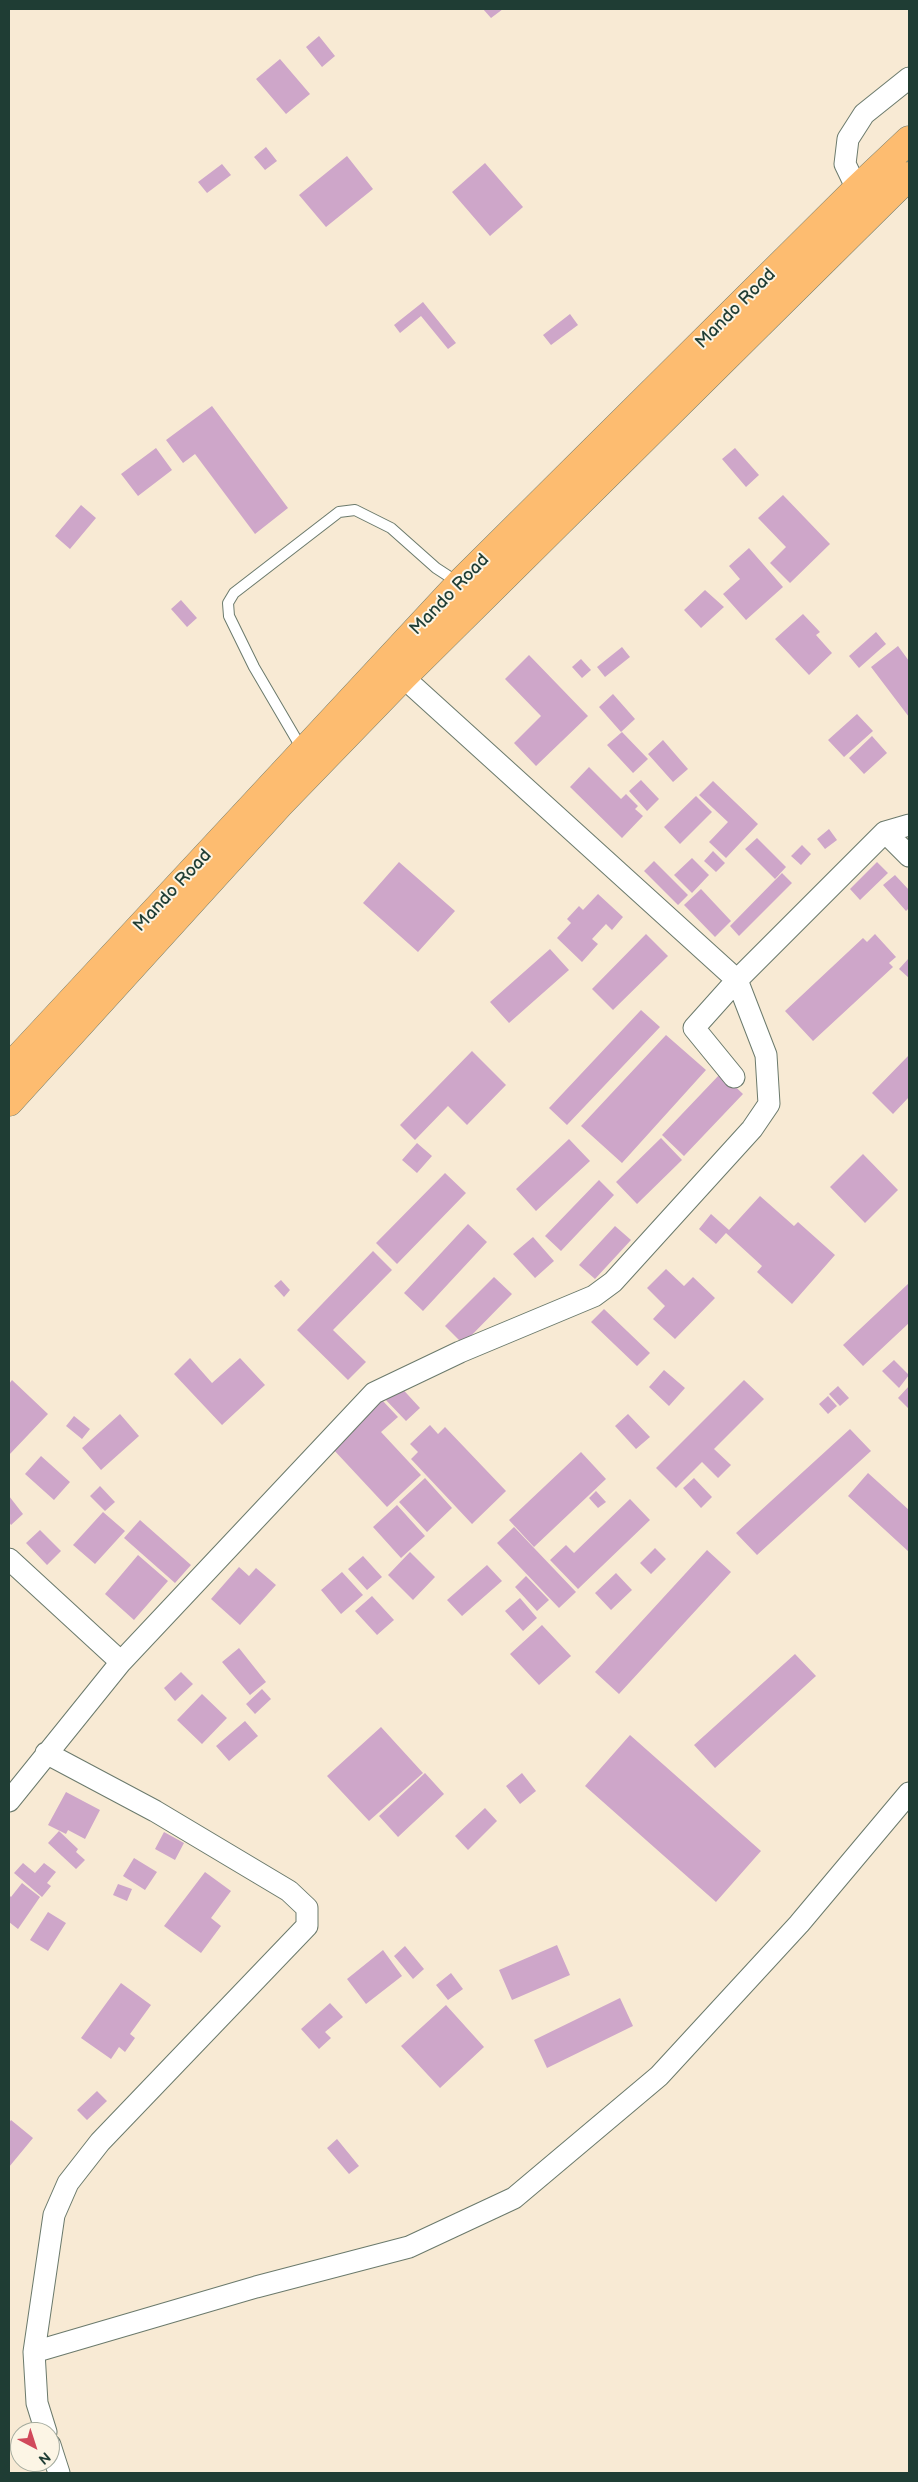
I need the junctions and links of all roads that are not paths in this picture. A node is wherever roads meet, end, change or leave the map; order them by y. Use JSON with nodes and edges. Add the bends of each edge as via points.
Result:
{"nodes":[{"id":1,"x":909,"y":78,"type":"edge"},
{"id":2,"x":909,"y":140,"type":"edge"},
{"id":3,"x":909,"y":176,"type":"edge"},
{"id":4,"x":857,"y":190,"type":"junction"},
{"id":5,"x":460,"y":583,"type":"junction"},
{"id":6,"x":403,"y":677,"type":"junction"},
{"id":7,"x":303,"y":752,"type":"junction"},
{"id":8,"x":909,"y":825,"type":"edge"},
{"id":9,"x":885,"y":832,"type":"junction"},
{"id":10,"x":909,"y":856,"type":"edge"},
{"id":11,"x":737,"y":980,"type":"junction"},
{"id":12,"x":9,"y":1068,"type":"edge"},
{"id":13,"x":734,"y":1077,"type":"dead end"},
{"id":14,"x":9,"y":1102,"type":"edge"},
{"id":15,"x":9,"y":1559,"type":"edge"},
{"id":16,"x":121,"y":1662,"type":"junction"},
{"id":17,"x":46,"y":1753,"type":"junction"},
{"id":18,"x":909,"y":1793,"type":"edge"},
{"id":19,"x":9,"y":1801,"type":"edge"},
{"id":20,"x":34,"y":2352,"type":"junction"},
{"id":21,"x":43,"y":2422,"type":"edge"}],
"edges":[{"from":1,"to":4,"type":"street","via":[[864,114],[848,139],[845,164]]},
{"from":2,"to":4,"type":"highway","name":"Mando Road"},
{"from":3,"to":6,"type":"highway","name":"Mando Road"},
{"from":4,"to":5,"type":"highway","name":"Mando Road"},
{"from":5,"to":7,"type":"highway","name":"Mando Road"},
{"from":5,"to":7,"type":"lane","via":[[436,568],[390,528],[355,510],[339,512],[234,593],[228,603],[229,616]]},
{"from":6,"to":11,"type":"street"},
{"from":6,"to":14,"type":"highway","name":"Mando Road","via":[[279,805]]},
{"from":7,"to":12,"type":"highway","name":"Mando Road"},
{"from":8,"to":9,"type":"street"},
{"from":9,"to":10,"type":"street"},
{"from":9,"to":11,"type":"street"},
{"from":11,"to":13,"type":"street","via":[[694,1028]]},
{"from":11,"to":16,"type":"street","via":[[766,1055],[769,1104],[752,1130],[613,1282],[594,1296],[460,1352],[374,1393]]},
{"from":15,"to":16,"type":"street"},
{"from":16,"to":17,"type":"street"},
{"from":17,"to":19,"type":"street"},
{"from":17,"to":20,"type":"street","via":[[156,1811],[289,1891],[307,1908],[307,1926],[100,2142],[68,2183],[54,2215]]},
{"from":18,"to":20,"type":"street","via":[[798,1924],[659,2076],[514,2198],[410,2247],[256,2287]]},
{"from":20,"to":21,"type":"street","via":[[37,2404]]}]}
